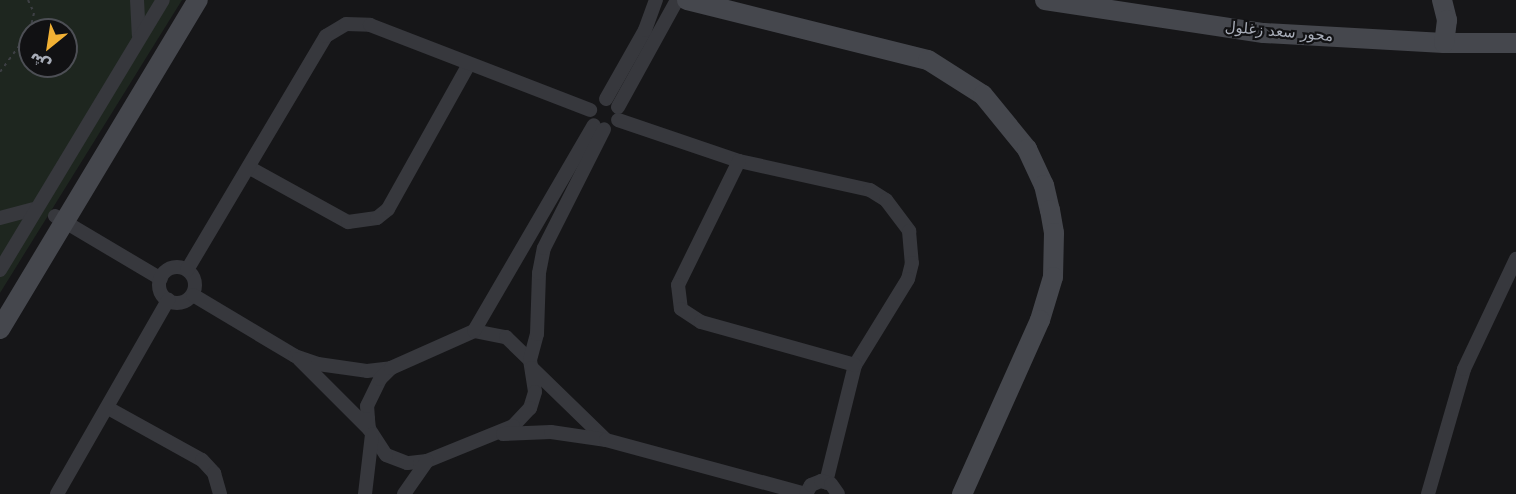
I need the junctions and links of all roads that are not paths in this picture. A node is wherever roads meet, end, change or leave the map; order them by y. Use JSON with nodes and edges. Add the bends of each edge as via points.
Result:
{"nodes":[{"id":1,"x":138,"y":0,"type":"edge"},
{"id":2,"x":162,"y":0,"type":"edge"},
{"id":3,"x":186,"y":0,"type":"edge"},
{"id":4,"x":198,"y":0,"type":"edge"},
{"id":5,"x":656,"y":0,"type":"edge"},
{"id":6,"x":676,"y":0,"type":"edge"},
{"id":7,"x":687,"y":0,"type":"edge"},
{"id":8,"x":736,"y":0,"type":"edge"},
{"id":9,"x":1442,"y":0,"type":"edge"},
{"id":10,"x":1051,"y":1,"type":"edge"},
{"id":11,"x":139,"y":35,"type":"junction"},
{"id":12,"x":1516,"y":43,"type":"edge"},
{"id":13,"x":1444,"y":44,"type":"junction"},
{"id":14,"x":468,"y":66,"type":"junction"},
{"id":15,"x":606,"y":99,"type":"junction"},
{"id":16,"x":590,"y":110,"type":"junction"},
{"id":17,"x":618,"y":114,"type":"junction"},
{"id":18,"x":599,"y":127,"type":"junction"},
{"id":19,"x":739,"y":161,"type":"junction"},
{"id":20,"x":250,"y":168,"type":"junction"},
{"id":21,"x":33,"y":209,"type":"junction"},
{"id":22,"x":0,"y":218,"type":"edge"},
{"id":23,"x":60,"y":219,"type":"junction"},
{"id":24,"x":1516,"y":259,"type":"edge"},
{"id":25,"x":0,"y":270,"type":"edge"},
{"id":26,"x":187,"y":270,"type":"junction"},
{"id":27,"x":161,"y":279,"type":"junction"},
{"id":28,"x":193,"y":295,"type":"junction"},
{"id":29,"x":168,"y":300,"type":"junction"},
{"id":30,"x":0,"y":309,"type":"edge"},
{"id":31,"x":0,"y":329,"type":"edge"},
{"id":32,"x":474,"y":331,"type":"junction"},
{"id":33,"x":295,"y":356,"type":"junction"},
{"id":34,"x":531,"y":364,"type":"junction"},
{"id":35,"x":855,"y":365,"type":"junction"},
{"id":36,"x":391,"y":368,"type":"junction"},
{"id":37,"x":108,"y":408,"type":"junction"},
{"id":38,"x":371,"y":431,"type":"junction"},
{"id":39,"x":495,"y":435,"type":"junction"},
{"id":40,"x":606,"y":440,"type":"junction"},
{"id":41,"x":428,"y":461,"type":"junction"},
{"id":42,"x":826,"y":482,"type":"junction"},
{"id":43,"x":57,"y":494,"type":"edge"},
{"id":44,"x":220,"y":494,"type":"edge"},
{"id":45,"x":365,"y":494,"type":"edge"},
{"id":46,"x":404,"y":494,"type":"edge"},
{"id":47,"x":806,"y":494,"type":"edge"},
{"id":48,"x":838,"y":494,"type":"edge"},
{"id":49,"x":962,"y":494,"type":"edge"},
{"id":50,"x":977,"y":494,"type":"edge"},
{"id":51,"x":1428,"y":494,"type":"edge"}],
"edges":[{"from":1,"to":11,"type":"street"},
{"from":2,"to":11,"type":"street"},
{"from":3,"to":23,"type":"street"},
{"from":4,"to":23,"type":"street"},
{"from":5,"to":15,"type":"street","via":[[645,30]]},
{"from":6,"to":17,"type":"street"},
{"from":7,"to":49,"type":"street","via":[[928,60],[984,95],[1027,149],[1044,184],[1050,210],[1053,277],[1040,320]]},
{"from":8,"to":50,"type":"street","via":[[887,34],[931,49],[990,87],[1037,143],[1062,207],[1065,274],[1055,320]]},
{"from":9,"to":13,"type":"street","via":[[1447,20]]},
{"from":10,"to":13,"type":"street","name":"محور سعد زغلول","via":[[1264,33]]},
{"from":11,"to":21,"type":"street"},
{"from":12,"to":13,"type":"street","name":"محور سعد زغلول"},
{"from":14,"to":16,"type":"street"},
{"from":14,"to":20,"type":"street","via":[[370,25],[346,24],[335,28],[326,36]]},
{"from":14,"to":20,"type":"street","via":[[388,209],[377,218],[348,222]]},
{"from":15,"to":16,"type":"street","via":[[594,103]]},
{"from":15,"to":17,"type":"street"},
{"from":16,"to":18,"type":"street"},
{"from":17,"to":18,"type":"street"},
{"from":17,"to":19,"type":"street"},
{"from":18,"to":32,"type":"street"},
{"from":18,"to":34,"type":"street","via":[[544,248]]},
{"from":19,"to":35,"type":"street","via":[[870,190],[886,200],[909,231],[912,263],[908,279]]},
{"from":19,"to":35,"type":"street","via":[[678,285],[681,309],[701,322]]},
{"from":20,"to":26,"type":"street"},
{"from":21,"to":22,"type":"street"},
{"from":21,"to":25,"type":"street"},
{"from":23,"to":27,"type":"street"},
{"from":23,"to":30,"type":"street"},
{"from":23,"to":31,"type":"street"},
{"from":24,"to":51,"type":"street","via":[[1464,369]]},
{"from":26,"to":27,"type":"street","via":[[171,269]]},
{"from":26,"to":28,"type":"street","via":[[195,284]]},
{"from":27,"to":29,"type":"street","via":[[161,292]]},
{"from":28,"to":29,"type":"street","via":[[179,303]]},
{"from":28,"to":33,"type":"street"},
{"from":29,"to":37,"type":"street"},
{"from":32,"to":34,"type":"street","via":[[506,337]]},
{"from":32,"to":36,"type":"street"},
{"from":33,"to":36,"type":"street","via":[[342,369]]},
{"from":33,"to":38,"type":"street"},
{"from":34,"to":39,"type":"street","via":[[535,392],[530,408],[513,426]]},
{"from":34,"to":40,"type":"street"},
{"from":35,"to":42,"type":"street"},
{"from":36,"to":38,"type":"street","via":[[373,389],[367,406]]},
{"from":37,"to":43,"type":"street"},
{"from":37,"to":44,"type":"street","via":[[202,460],[214,474]]},
{"from":38,"to":41,"type":"street","via":[[386,455],[397,462]]},
{"from":38,"to":45,"type":"street"},
{"from":39,"to":40,"type":"street","via":[[550,432]]},
{"from":39,"to":41,"type":"street"},
{"from":40,"to":47,"type":"street"},
{"from":41,"to":46,"type":"street"},
{"from":42,"to":47,"type":"street","via":[[816,482]]},
{"from":42,"to":48,"type":"street"}]}
